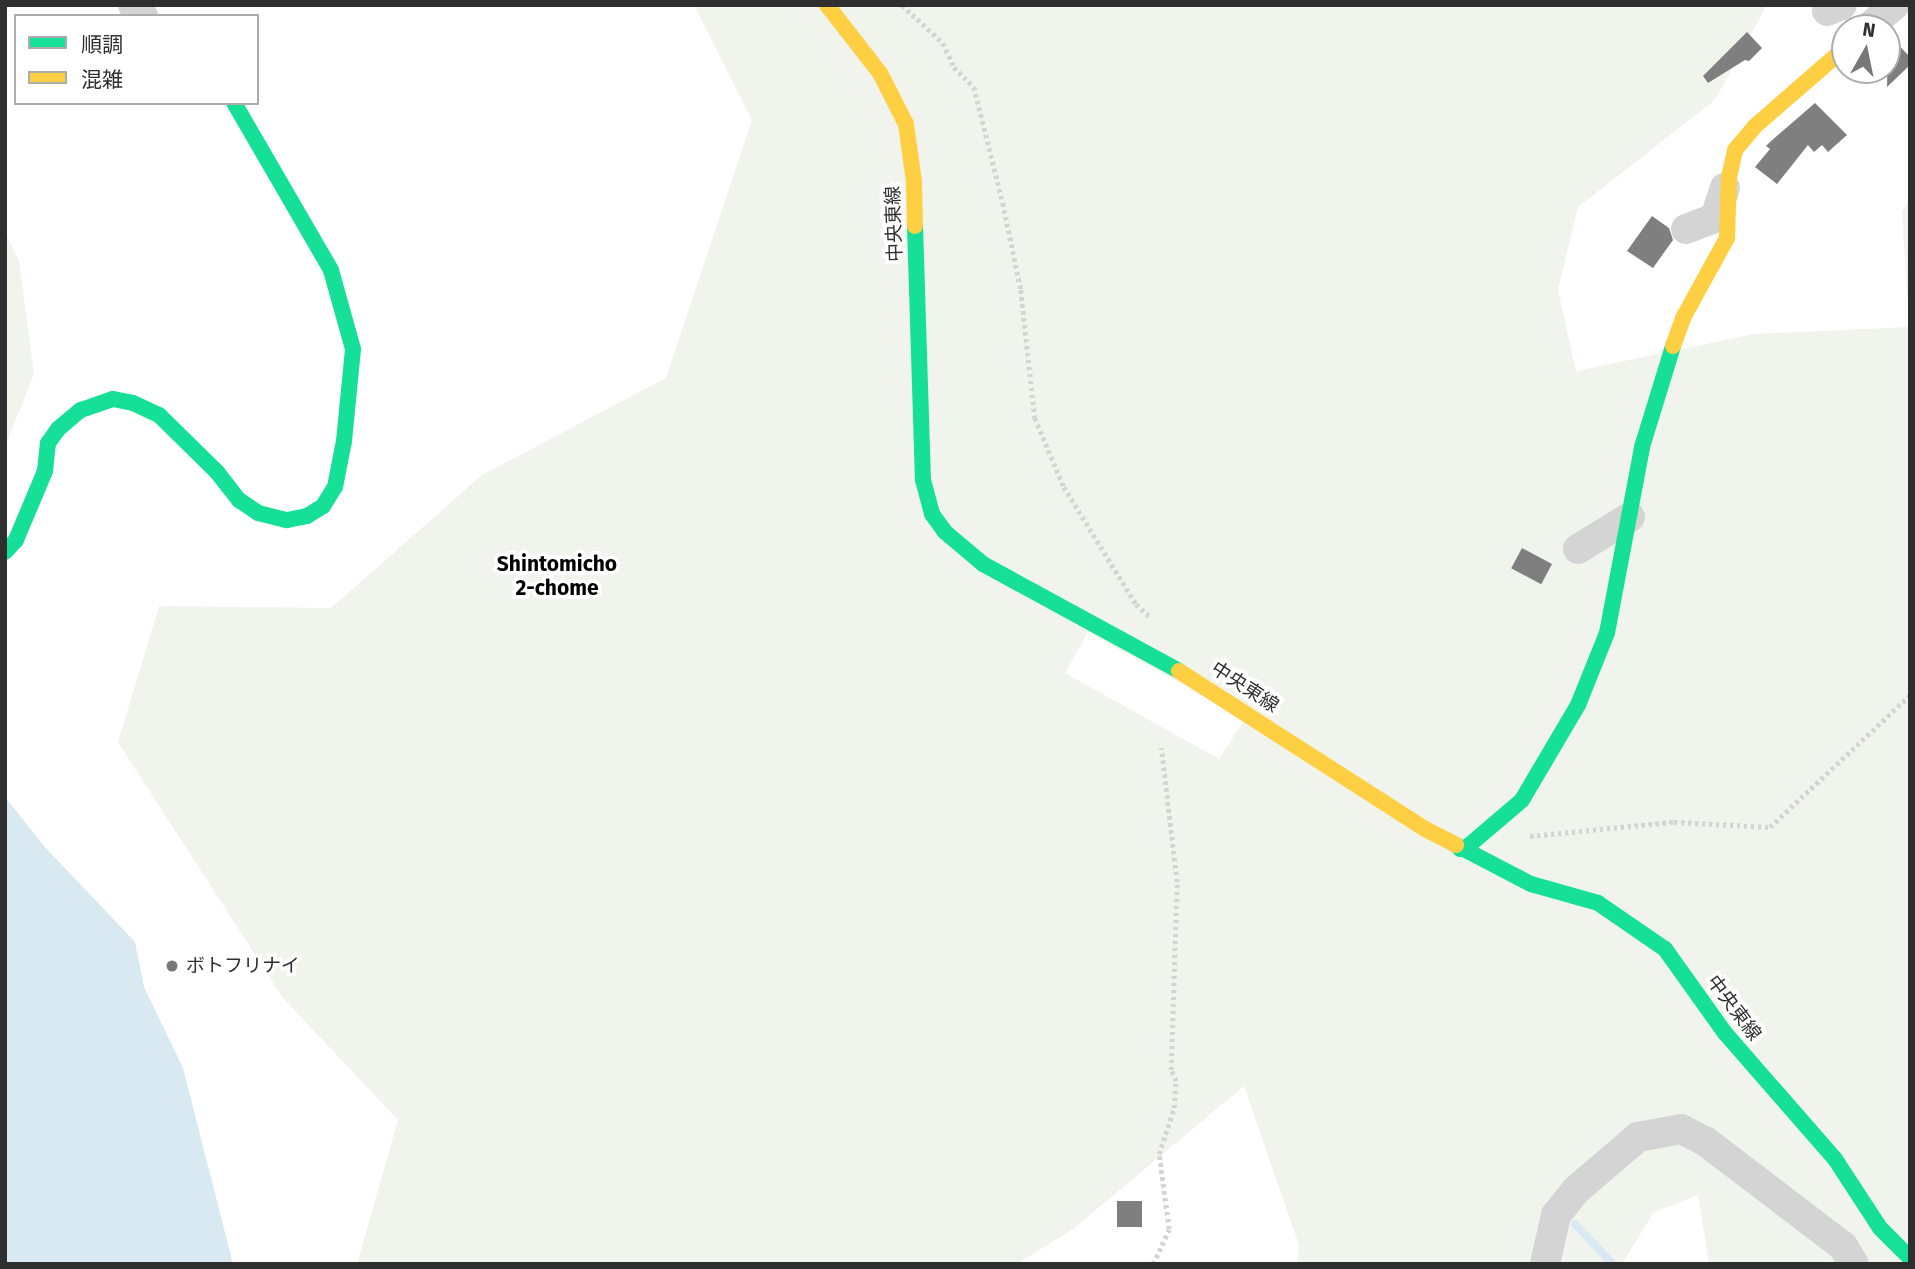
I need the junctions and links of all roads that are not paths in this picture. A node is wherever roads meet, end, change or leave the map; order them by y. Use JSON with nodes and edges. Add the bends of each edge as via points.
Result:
{"nodes":[{"id":1,"x":827,"y":5,"type":"edge"},
{"id":2,"x":1831,"y":60,"type":"edge"},
{"id":3,"x":235,"y":105,"type":"edge"},
{"id":4,"x":1729,"y":177,"type":"junction"},
{"id":5,"x":1686,"y":229,"type":"dead end"},
{"id":6,"x":1630,"y":517,"type":"junction"},
{"id":7,"x":1578,"y":549,"type":"dead end"},
{"id":8,"x":5,"y":552,"type":"edge"},
{"id":9,"x":1460,"y":849,"type":"junction"},
{"id":10,"x":1910,"y":1258,"type":"edge"},
{"id":11,"x":1545,"y":1264,"type":"edge"},
{"id":12,"x":1854,"y":1264,"type":"edge"}],
"edges":[{"from":1,"to":9,"type":"street","name":"中央東線","via":[[880,74],[906,124],[913,172],[923,480],[932,514],[944,532],[982,564],[1208,687]]},
{"from":2,"to":4,"type":"street","via":[[1754,127],[1735,150]]},
{"from":3,"to":8,"type":"street","via":[[331,270],[353,349],[335,487],[323,506],[307,516],[287,520],[258,513],[239,500],[159,415],[133,402],[113,399],[81,410],[48,443],[45,471],[16,540]]},
{"from":4,"to":5,"type":"street","via":[[1715,218]]},
{"from":4,"to":6,"type":"street","via":[[1727,238],[1683,318],[1669,357],[1642,447]]},
{"from":6,"to":7,"type":"street"},
{"from":6,"to":9,"type":"street","via":[[1607,633],[1578,705],[1522,800]]},
{"from":9,"to":10,"type":"street","name":"中央東線","via":[[1531,884],[1598,903],[1665,949],[1725,1033],[1835,1159],[1880,1227]]},
{"from":11,"to":12,"type":"street","via":[[1556,1214],[1576,1189],[1638,1137],[1681,1129],[1706,1142],[1843,1246]]}]}
